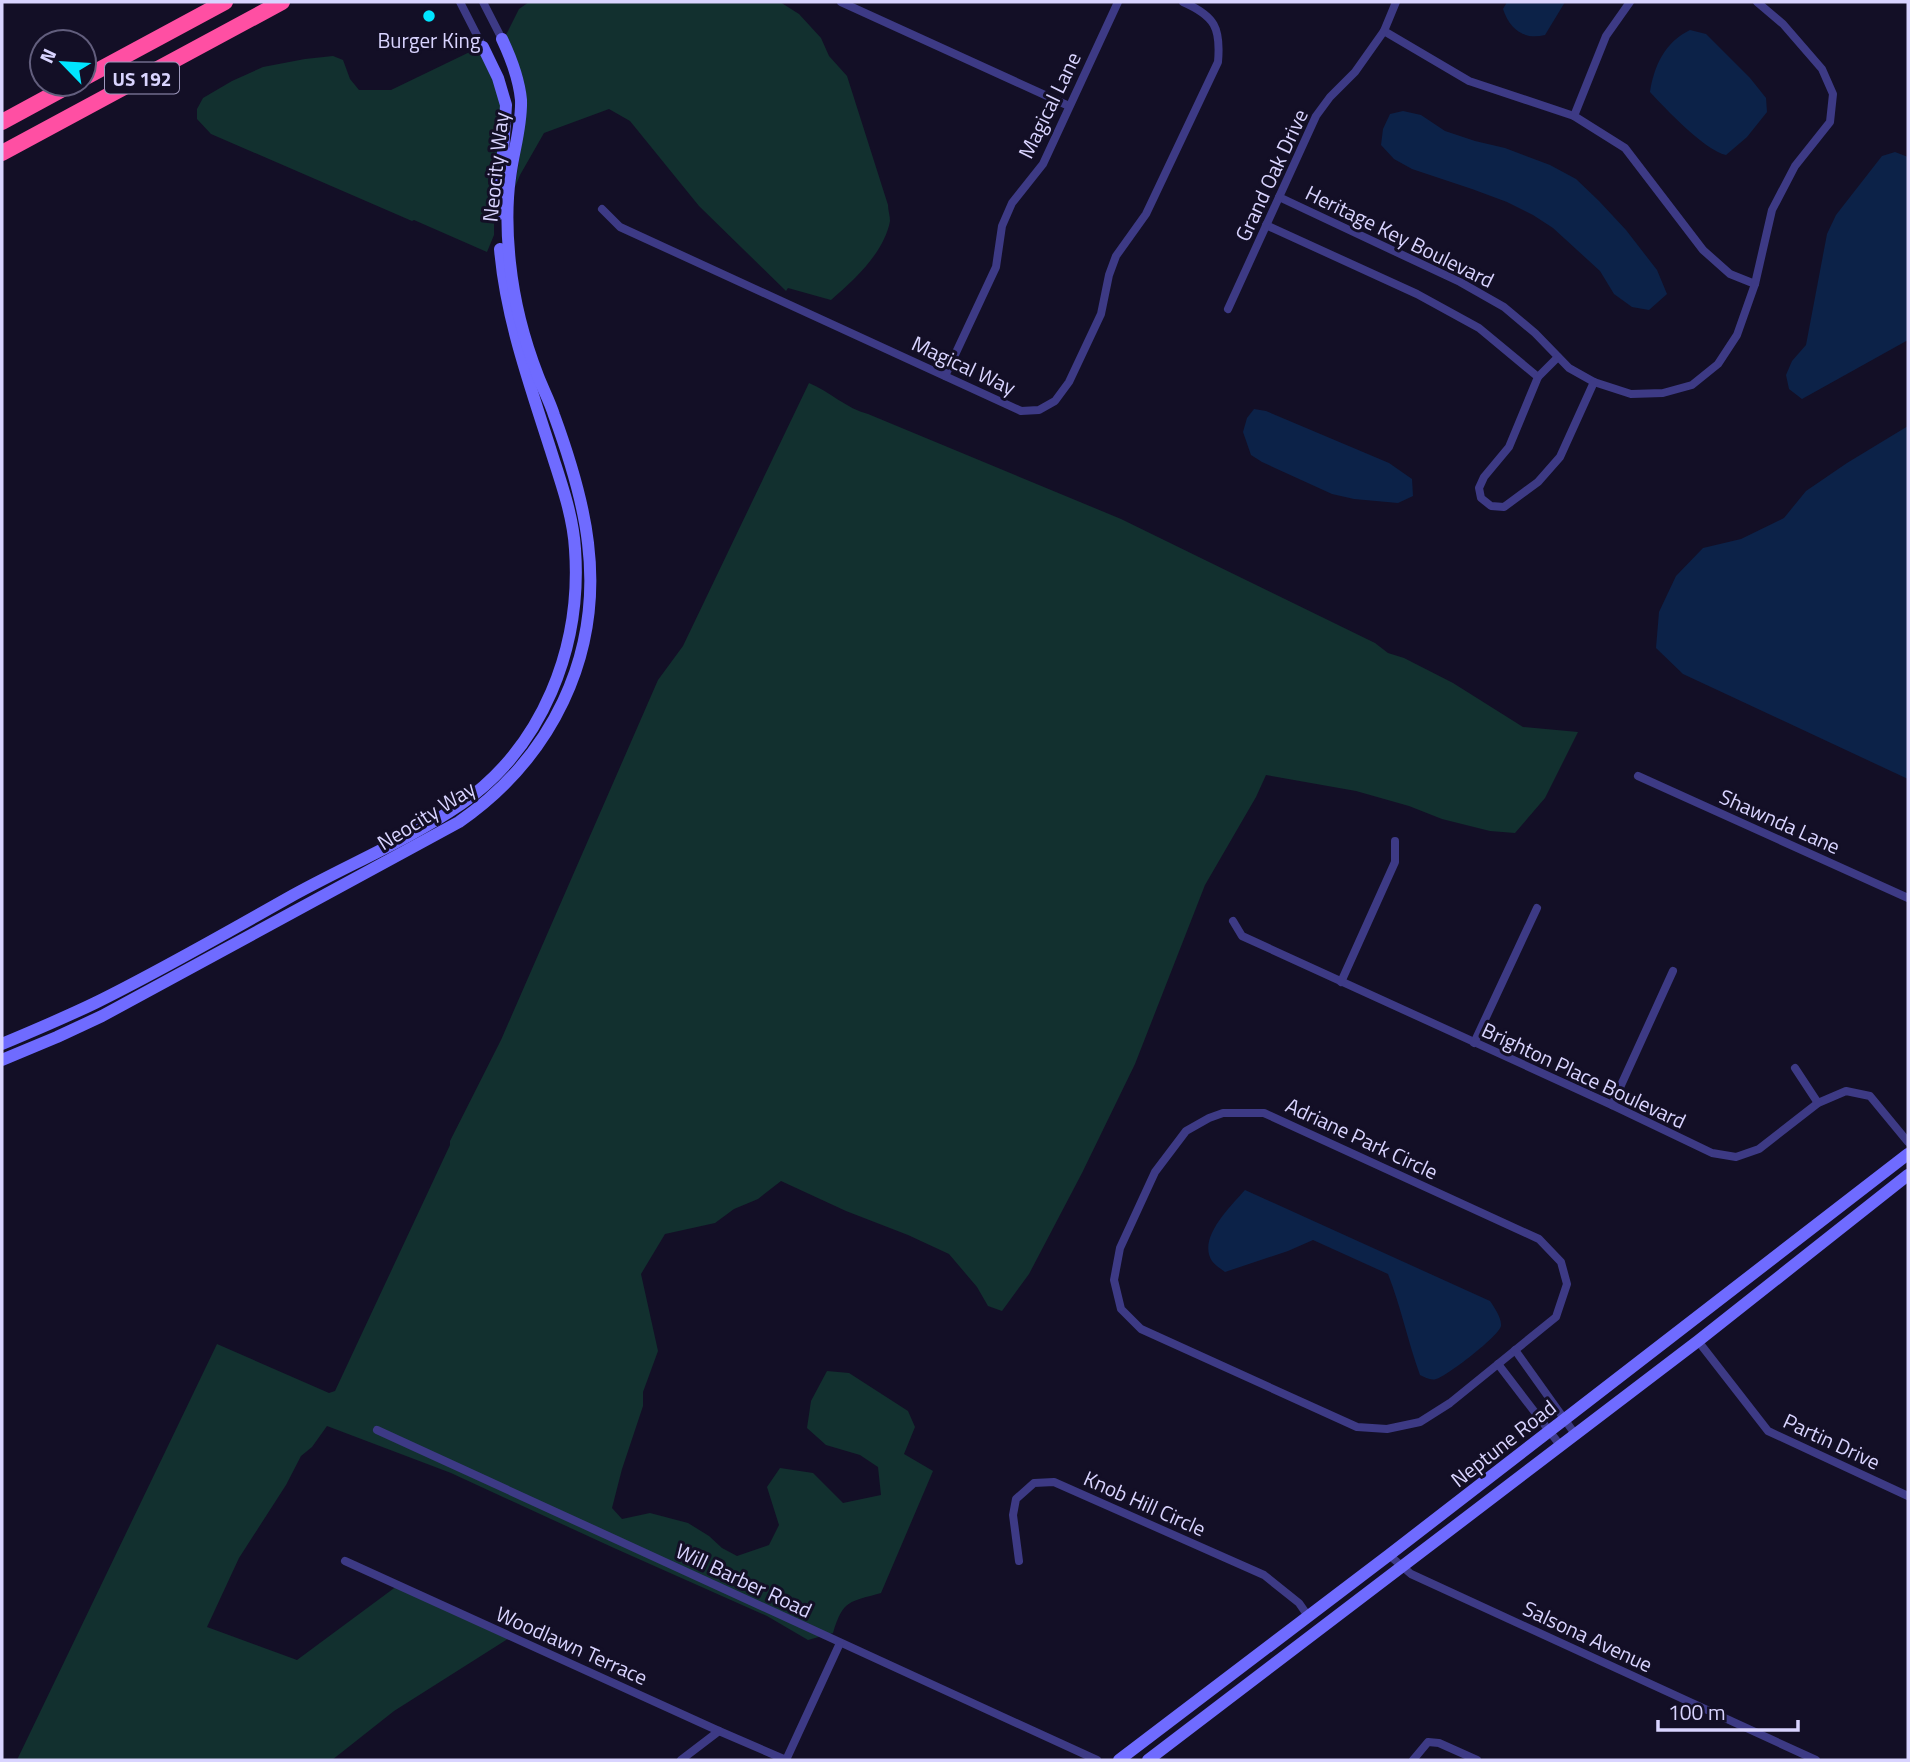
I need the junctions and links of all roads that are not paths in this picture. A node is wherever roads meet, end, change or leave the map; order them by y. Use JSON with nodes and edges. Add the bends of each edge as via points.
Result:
{"nodes":[{"id":1,"x":225,"y":2,"type":"edge"},
{"id":2,"x":282,"y":2,"type":"edge"},
{"id":3,"x":460,"y":2,"type":"edge"},
{"id":4,"x":483,"y":2,"type":"edge"},
{"id":5,"x":841,"y":2,"type":"edge"},
{"id":6,"x":1118,"y":2,"type":"edge"},
{"id":7,"x":1183,"y":2,"type":"edge"},
{"id":8,"x":1395,"y":2,"type":"edge"},
{"id":9,"x":1630,"y":2,"type":"edge"},
{"id":10,"x":1757,"y":2,"type":"edge"},
{"id":11,"x":853,"y":5,"type":"edge"},
{"id":12,"x":1384,"y":32,"type":"junction"},
{"id":13,"x":502,"y":39,"type":"joint"},
{"id":14,"x":484,"y":47,"type":"joint"},
{"id":15,"x":98,"y":70,"type":"edge"},
{"id":16,"x":46,"y":98,"type":"edge"},
{"id":17,"x":1069,"y":106,"type":"junction"},
{"id":18,"x":1574,"y":116,"type":"junction"},
{"id":19,"x":2,"y":122,"type":"edge"},
{"id":20,"x":2,"y":153,"type":"edge"},
{"id":21,"x":1279,"y":197,"type":"junction"},
{"id":22,"x":602,"y":209,"type":"dead end"},
{"id":23,"x":1266,"y":225,"type":"junction"},
{"id":24,"x":1755,"y":284,"type":"junction"},
{"id":25,"x":1228,"y":309,"type":"dead end"},
{"id":26,"x":1558,"y":357,"type":"junction"},
{"id":27,"x":945,"y":376,"type":"junction"},
{"id":28,"x":1538,"y":377,"type":"junction"},
{"id":29,"x":1594,"y":383,"type":"junction"},
{"id":30,"x":495,"y":775,"type":"junction"},
{"id":31,"x":1638,"y":776,"type":"dead end"},
{"id":32,"x":503,"y":787,"type":"junction"},
{"id":33,"x":1395,"y":841,"type":"dead end"},
{"id":34,"x":315,"y":883,"type":"junction"},
{"id":35,"x":324,"y":896,"type":"junction"},
{"id":36,"x":1908,"y":898,"type":"edge"},
{"id":37,"x":1537,"y":908,"type":"dead end"},
{"id":38,"x":1233,"y":921,"type":"dead end"},
{"id":39,"x":1673,"y":971,"type":"dead end"},
{"id":40,"x":1340,"y":982,"type":"junction"},
{"id":41,"x":1474,"y":1043,"type":"junction"},
{"id":42,"x":2,"y":1044,"type":"edge"},
{"id":43,"x":2,"y":1060,"type":"edge"},
{"id":44,"x":1795,"y":1068,"type":"dead end"},
{"id":45,"x":1818,"y":1103,"type":"junction"},
{"id":46,"x":1612,"y":1105,"type":"junction"},
{"id":47,"x":1908,"y":1142,"type":"edge"},
{"id":48,"x":1908,"y":1154,"type":"edge"},
{"id":49,"x":1908,"y":1175,"type":"edge"},
{"id":50,"x":1698,"y":1341,"type":"junction"},
{"id":51,"x":1516,"y":1350,"type":"junction"},
{"id":52,"x":1498,"y":1364,"type":"junction"},
{"id":53,"x":1565,"y":1419,"type":"junction"},
{"id":54,"x":377,"y":1430,"type":"dead end"},
{"id":55,"x":1550,"y":1430,"type":"junction"},
{"id":56,"x":1575,"y":1434,"type":"junction"},
{"id":57,"x":1560,"y":1445,"type":"junction"},
{"id":58,"x":1908,"y":1496,"type":"edge"},
{"id":59,"x":1389,"y":1555,"type":"junction"},
{"id":60,"x":345,"y":1561,"type":"dead end"},
{"id":61,"x":1019,"y":1561,"type":"dead end"},
{"id":62,"x":1402,"y":1566,"type":"junction"},
{"id":63,"x":1308,"y":1616,"type":"junction"},
{"id":64,"x":840,"y":1643,"type":"junction"},
{"id":65,"x":719,"y":1731,"type":"junction"},
{"id":66,"x":681,"y":1760,"type":"edge"},
{"id":67,"x":786,"y":1760,"type":"edge"},
{"id":68,"x":1097,"y":1760,"type":"edge"},
{"id":69,"x":1119,"y":1760,"type":"edge"},
{"id":70,"x":1148,"y":1760,"type":"edge"},
{"id":71,"x":1413,"y":1760,"type":"edge"},
{"id":72,"x":1477,"y":1760,"type":"edge"},
{"id":73,"x":1816,"y":1760,"type":"edge"}],
"edges":[{"from":1,"to":15,"type":"highway","number":"US 192"},
{"from":2,"to":20,"type":"highway","number":"US 192"},
{"from":3,"to":14,"type":"street"},
{"from":4,"to":13,"type":"street"},
{"from":5,"to":11,"type":"street"},
{"from":6,"to":17,"type":"street","name":"Magical Lane"},
{"from":7,"to":27,"type":"street","name":"Magical Way","via":[[1214,24],[1220,40],[1218,62],[1146,214],[1116,256],[1101,314],[1069,382],[1055,401],[1039,410],[1021,411]]},
{"from":8,"to":12,"type":"street","name":"Grand Oak Drive"},
{"from":9,"to":18,"type":"street","via":[[1606,36]]},
{"from":10,"to":24,"type":"street","name":"Heritage Key Boulevard","via":[[1822,69],[1833,94],[1830,122],[1795,166],[1772,211]]},
{"from":11,"to":17,"type":"street"},
{"from":12,"to":18,"type":"street","via":[[1469,81]]},
{"from":12,"to":21,"type":"street","name":"Grand Oak Drive","via":[[1316,116]]},
{"from":13,"to":32,"type":"street","name":"Neocity Way","via":[[521,98],[508,202],[514,293],[582,505],[590,572],[588,625],[569,691],[539,745]]},
{"from":14,"to":30,"type":"street","name":"Neocity Way","via":[[506,105],[499,204],[504,283],[515,335],[569,513],[577,587],[571,632],[555,686],[526,738]]},
{"from":16,"to":19,"type":"highway"},
{"from":17,"to":27,"type":"street","name":"Magical Lane","via":[[1043,164],[1012,203],[1002,226],[996,267]]},
{"from":18,"to":24,"type":"street","via":[[1625,148],[1703,250],[1730,274]]},
{"from":21,"to":23,"type":"street","name":"Grand Oak Drive"},
{"from":21,"to":26,"type":"street","name":"Heritage Key Boulevard","via":[[1504,307]]},
{"from":22,"to":27,"type":"street","name":"Magical Way","via":[[620,227]]},
{"from":23,"to":25,"type":"street","name":"Grand Oak Drive"},
{"from":23,"to":28,"type":"street","via":[[1417,294],[1479,328]]},
{"from":24,"to":29,"type":"street","name":"Heritage Key Boulevard","via":[[1737,335],[1717,364],[1692,385],[1663,393],[1632,394]]},
{"from":26,"to":28,"type":"street"},
{"from":26,"to":29,"type":"street","name":"Heritage Key Boulevard"},
{"from":28,"to":29,"type":"street","via":[[1509,447],[1479,488],[1481,498],[1492,506],[1504,507],[1538,482],[1560,457]]},
{"from":30,"to":32,"type":"street"},
{"from":30,"to":34,"type":"street","name":"Neocity Way","via":[[432,822]]},
{"from":31,"to":36,"type":"street","name":"Shawnda Lane"},
{"from":32,"to":35,"type":"street","name":"Neocity Way","via":[[459,822]]},
{"from":33,"to":40,"type":"street","via":[[1395,862]]},
{"from":34,"to":35,"type":"street"},
{"from":34,"to":42,"type":"street","name":"Neocity Way","via":[[96,1002]]},
{"from":35,"to":43,"type":"street","name":"Neocity Way","via":[[102,1016]]},
{"from":37,"to":41,"type":"street"},
{"from":38,"to":40,"type":"street","name":"Brighton Place Boulevard","via":[[1242,936]]},
{"from":39,"to":46,"type":"street"},
{"from":40,"to":41,"type":"street","name":"Brighton Place Boulevard"},
{"from":41,"to":46,"type":"street","name":"Brighton Place Boulevard"},
{"from":44,"to":45,"type":"street"},
{"from":45,"to":46,"type":"street","name":"Brighton Place Boulevard","via":[[1759,1149],[1736,1157],[1712,1153]]},
{"from":45,"to":47,"type":"street","name":"Brighton Place Boulevard","via":[[1846,1091],[1870,1096]]},
{"from":48,"to":53,"type":"street","name":"Neptune Road"},
{"from":49,"to":50,"type":"street","name":"Neptune Road"},
{"from":50,"to":56,"type":"street","name":"Neptune Road"},
{"from":50,"to":58,"type":"street","name":"Partin Drive","via":[[1768,1431]]},
{"from":51,"to":52,"type":"street","name":"Adriane Park Circle"},
{"from":51,"to":52,"type":"street","name":"Adriane Park Circle","via":[[1556,1317],[1567,1284],[1561,1262],[1539,1239],[1264,1113],[1223,1114],[1186,1131],[1155,1172],[1120,1248],[1114,1280],[1121,1309],[1141,1329],[1357,1427],[1387,1429],[1420,1422]]},
{"from":51,"to":53,"type":"street"},
{"from":52,"to":55,"type":"street"},
{"from":53,"to":55,"type":"street","name":"Neptune Road"},
{"from":53,"to":56,"type":"street"},
{"from":54,"to":64,"type":"street","name":"Will Barber Road"},
{"from":55,"to":57,"type":"street"},
{"from":55,"to":59,"type":"street","name":"Neptune Road"},
{"from":56,"to":57,"type":"street","name":"Neptune Road"},
{"from":57,"to":62,"type":"street","name":"Neptune Road"},
{"from":59,"to":62,"type":"street","name":"Salsona Avenue"},
{"from":59,"to":63,"type":"street","name":"Neptune Road"},
{"from":60,"to":65,"type":"street","name":"Woodlawn Terrace"},
{"from":61,"to":63,"type":"street","name":"Knob Hill Circle","via":[[1013,1515],[1016,1499],[1034,1483],[1054,1482],[1264,1575]]},
{"from":62,"to":70,"type":"street","name":"Neptune Road"},
{"from":62,"to":73,"type":"street","name":"Salsona Avenue"},
{"from":63,"to":69,"type":"street","name":"Neptune Road"},
{"from":64,"to":67,"type":"street"},
{"from":64,"to":68,"type":"street","name":"Will Barber Road"},
{"from":65,"to":66,"type":"street"},
{"from":65,"to":67,"type":"street","name":"Woodlawn Terrace"},
{"from":71,"to":72,"type":"street","via":[[1428,1742],[1439,1742]]}]}
